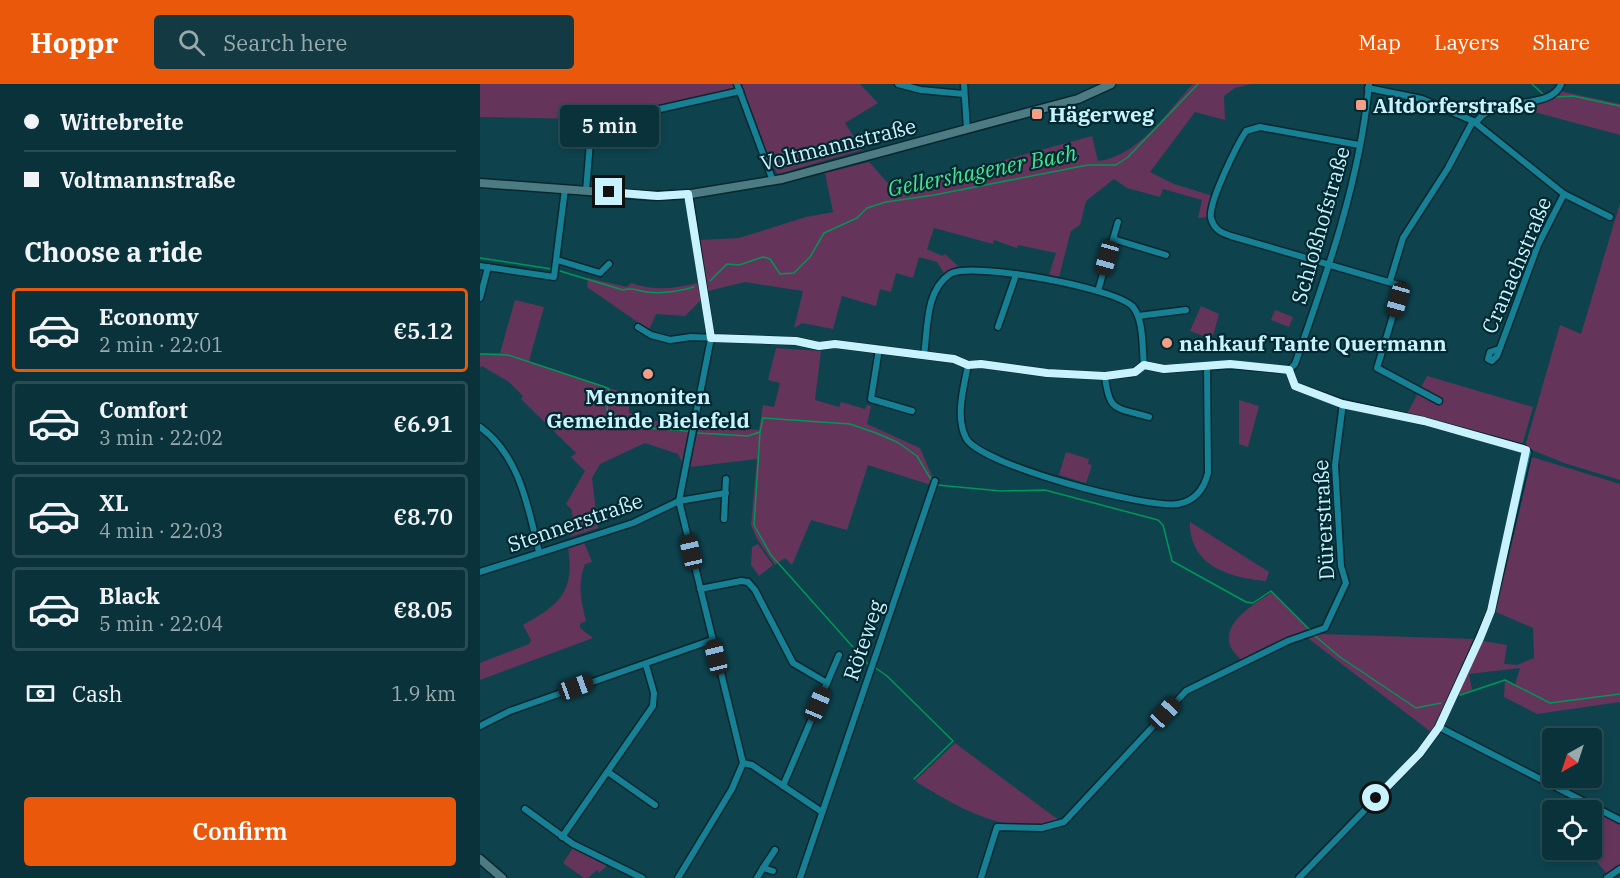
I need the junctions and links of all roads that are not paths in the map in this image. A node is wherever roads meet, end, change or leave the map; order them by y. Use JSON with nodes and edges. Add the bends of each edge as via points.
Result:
{"nodes":[{"id":1,"x":737,"y":84,"type":"edge"},
{"id":2,"x":898,"y":84,"type":"edge"},
{"id":3,"x":964,"y":84,"type":"edge"},
{"id":4,"x":1112,"y":84,"type":"edge"},
{"id":5,"x":1561,"y":84,"type":"edge"},
{"id":6,"x":1369,"y":86,"type":"edge"},
{"id":7,"x":740,"y":91,"type":"junction"},
{"id":8,"x":964,"y":94,"type":"junction"},
{"id":9,"x":1475,"y":122,"type":"junction"},
{"id":10,"x":967,"y":129,"type":"junction"},
{"id":11,"x":1359,"y":145,"type":"junction"},
{"id":12,"x":773,"y":181,"type":"junction"},
{"id":13,"x":480,"y":183,"type":"edge"},
{"id":14,"x":565,"y":189,"type":"junction"},
{"id":15,"x":586,"y":191,"type":"junction"},
{"id":16,"x":688,"y":194,"type":"junction"},
{"id":17,"x":1564,"y":194,"type":"junction"},
{"id":18,"x":1610,"y":217,"type":"dead end"},
{"id":19,"x":1118,"y":222,"type":"dead end"},
{"id":20,"x":1113,"y":239,"type":"junction"},
{"id":21,"x":1166,"y":255,"type":"dead end"},
{"id":22,"x":557,"y":260,"type":"junction"},
{"id":23,"x":609,"y":264,"type":"dead end"},
{"id":24,"x":1330,"y":264,"type":"junction"},
{"id":25,"x":480,"y":266,"type":"edge"},
{"id":26,"x":488,"y":267,"type":"junction"},
{"id":27,"x":1016,"y":275,"type":"junction"},
{"id":28,"x":1390,"y":281,"type":"junction"},
{"id":29,"x":1098,"y":291,"type":"junction"},
{"id":30,"x":480,"y":298,"type":"edge"},
{"id":31,"x":1186,"y":310,"type":"dead end"},
{"id":32,"x":1138,"y":316,"type":"junction"},
{"id":33,"x":638,"y":327,"type":"dead end"},
{"id":34,"x":998,"y":327,"type":"dead end"},
{"id":35,"x":711,"y":338,"type":"junction"},
{"id":36,"x":879,"y":349,"type":"junction"},
{"id":37,"x":1498,"y":349,"type":"dead end"},
{"id":38,"x":924,"y":355,"type":"junction"},
{"id":39,"x":968,"y":365,"type":"junction"},
{"id":40,"x":1144,"y":365,"type":"junction"},
{"id":41,"x":1207,"y":366,"type":"junction"},
{"id":42,"x":1289,"y":370,"type":"junction"},
{"id":43,"x":1105,"y":376,"type":"junction"},
{"id":44,"x":1439,"y":401,"type":"dead end"},
{"id":45,"x":1342,"y":404,"type":"junction"},
{"id":46,"x":912,"y":411,"type":"dead end"},
{"id":47,"x":1149,"y":417,"type":"dead end"},
{"id":48,"x":480,"y":427,"type":"edge"},
{"id":49,"x":726,"y":479,"type":"dead end"},
{"id":50,"x":934,"y":483,"type":"dead end"},
{"id":51,"x":726,"y":493,"type":"junction"},
{"id":52,"x":679,"y":501,"type":"junction"},
{"id":53,"x":724,"y":519,"type":"dead end"},
{"id":54,"x":539,"y":552,"type":"junction"},
{"id":55,"x":480,"y":572,"type":"edge"},
{"id":56,"x":700,"y":589,"type":"junction"},
{"id":57,"x":712,"y":640,"type":"junction"},
{"id":58,"x":839,"y":655,"type":"dead end"},
{"id":59,"x":646,"y":665,"type":"junction"},
{"id":60,"x":827,"y":683,"type":"junction"},
{"id":61,"x":480,"y":726,"type":"edge"},
{"id":62,"x":1439,"y":727,"type":"junction"},
{"id":63,"x":743,"y":762,"type":"junction"},
{"id":64,"x":608,"y":772,"type":"junction"},
{"id":65,"x":783,"y":786,"type":"junction"},
{"id":66,"x":655,"y":805,"type":"dead end"},
{"id":67,"x":525,"y":809,"type":"dead end"},
{"id":68,"x":822,"y":812,"type":"junction"},
{"id":69,"x":1620,"y":820,"type":"edge"},
{"id":70,"x":562,"y":837,"type":"junction"},
{"id":71,"x":775,"y":850,"type":"dead end"},
{"id":72,"x":480,"y":859,"type":"edge"},
{"id":73,"x":763,"y":868,"type":"junction"},
{"id":74,"x":1620,"y":869,"type":"edge"},
{"id":75,"x":773,"y":871,"type":"dead end"},
{"id":76,"x":501,"y":878,"type":"edge"},
{"id":77,"x":642,"y":878,"type":"edge"},
{"id":78,"x":678,"y":878,"type":"edge"},
{"id":79,"x":757,"y":878,"type":"edge"},
{"id":80,"x":800,"y":878,"type":"edge"},
{"id":81,"x":981,"y":878,"type":"edge"},
{"id":82,"x":1299,"y":878,"type":"edge"},
{"id":83,"x":1607,"y":878,"type":"edge"}],
"edges":[{"from":1,"to":7,"type":"street"},
{"from":2,"to":8,"type":"street"},
{"from":3,"to":8,"type":"street"},
{"from":4,"to":10,"type":"street","name":"Voltmannstraße","via":[[1078,99]]},
{"from":5,"to":9,"type":"street","via":[[1545,98],[1486,110]]},
{"from":6,"to":9,"type":"street","via":[[1429,101]]},
{"from":6,"to":11,"type":"street","name":"Schloßhofstraße"},
{"from":7,"to":12,"type":"street"},
{"from":7,"to":15,"type":"street","via":[[642,113],[592,118]]},
{"from":8,"to":10,"type":"street"},
{"from":9,"to":17,"type":"street"},
{"from":9,"to":28,"type":"street","via":[[1403,238]]},
{"from":10,"to":12,"type":"street","name":"Voltmannstraße"},
{"from":11,"to":24,"type":"street","name":"Schloßhofstraße"},
{"from":11,"to":24,"type":"street","via":[[1253,127],[1246,130],[1211,212],[1214,226],[1223,233]]},
{"from":12,"to":16,"type":"street","name":"Voltmannstraße"},
{"from":13,"to":14,"type":"street","name":"Voltmannstraße"},
{"from":14,"to":15,"type":"street","name":"Voltmannstraße"},
{"from":14,"to":22,"type":"street"},
{"from":15,"to":16,"type":"street","name":"Voltmannstraße"},
{"from":16,"to":35,"type":"street"},
{"from":17,"to":18,"type":"street"},
{"from":17,"to":37,"type":"street","name":"Cranachstraße","via":[[1539,245]]},
{"from":19,"to":20,"type":"street"},
{"from":20,"to":21,"type":"street"},
{"from":20,"to":29,"type":"street"},
{"from":22,"to":23,"type":"street","via":[[600,273]]},
{"from":22,"to":26,"type":"street","via":[[554,277]]},
{"from":24,"to":28,"type":"street"},
{"from":24,"to":42,"type":"street","name":"Schloßhofstraße","via":[[1295,364]]},
{"from":25,"to":26,"type":"street"},
{"from":26,"to":30,"type":"street"},
{"from":27,"to":29,"type":"street"},
{"from":27,"to":34,"type":"street"},
{"from":27,"to":38,"type":"street","via":[[969,270],[957,271],[945,279],[932,301]]},
{"from":28,"to":44,"type":"street","via":[[1402,286],[1377,368]]},
{"from":29,"to":32,"type":"street","via":[[1124,299]]},
{"from":31,"to":32,"type":"street"},
{"from":32,"to":40,"type":"street"},
{"from":33,"to":35,"type":"street","via":[[670,340]]},
{"from":35,"to":36,"type":"street"},
{"from":35,"to":52,"type":"street"},
{"from":36,"to":38,"type":"street"},
{"from":36,"to":46,"type":"street","via":[[871,399]]},
{"from":38,"to":39,"type":"street"},
{"from":39,"to":41,"type":"street","via":[[962,422],[965,437],[976,449],[1052,479],[1142,501],[1177,505],[1200,492],[1208,473]]},
{"from":39,"to":43,"type":"street"},
{"from":40,"to":41,"type":"street","via":[[1164,369]]},
{"from":40,"to":43,"type":"street","via":[[1135,372]]},
{"from":41,"to":42,"type":"street","via":[[1230,364]]},
{"from":42,"to":45,"type":"street","via":[[1295,386]]},
{"from":43,"to":47,"type":"street","via":[[1107,398],[1112,405]]},
{"from":45,"to":62,"type":"street","via":[[1424,421],[1526,450],[1491,611]]},
{"from":45,"to":81,"type":"street","name":"Dürerstraße","via":[[1335,459],[1341,566],[1346,583],[1322,631],[1288,640],[1186,691],[1064,822],[1042,828],[997,827]]},
{"from":48,"to":54,"type":"street","via":[[501,446],[519,477]]},
{"from":49,"to":51,"type":"street"},
{"from":50,"to":68,"type":"street","name":"Röteweg"},
{"from":51,"to":52,"type":"street","name":"Stennerstraße"},
{"from":51,"to":53,"type":"street"},
{"from":52,"to":54,"type":"street","name":"Stennerstraße","via":[[625,525]]},
{"from":52,"to":56,"type":"street"},
{"from":54,"to":55,"type":"street","name":"Stennerstraße"},
{"from":56,"to":57,"type":"street"},
{"from":56,"to":60,"type":"street","via":[[748,582],[793,663]]},
{"from":57,"to":59,"type":"street"},
{"from":57,"to":63,"type":"street"},
{"from":58,"to":60,"type":"street"},
{"from":59,"to":61,"type":"street","via":[[510,711]]},
{"from":59,"to":64,"type":"street","via":[[654,693],[653,706]]},
{"from":60,"to":65,"type":"street"},
{"from":62,"to":69,"type":"street"},
{"from":62,"to":82,"type":"street","via":[[1420,753]]},
{"from":63,"to":65,"type":"street"},
{"from":63,"to":78,"type":"street","via":[[732,789]]},
{"from":64,"to":66,"type":"street"},
{"from":64,"to":70,"type":"street"},
{"from":65,"to":68,"type":"street"},
{"from":67,"to":70,"type":"street"},
{"from":68,"to":80,"type":"street","name":"Röteweg"},
{"from":70,"to":77,"type":"street"},
{"from":71,"to":73,"type":"street"},
{"from":72,"to":76,"type":"street"},
{"from":73,"to":75,"type":"street"},
{"from":73,"to":79,"type":"street"},
{"from":74,"to":83,"type":"street"}]}
